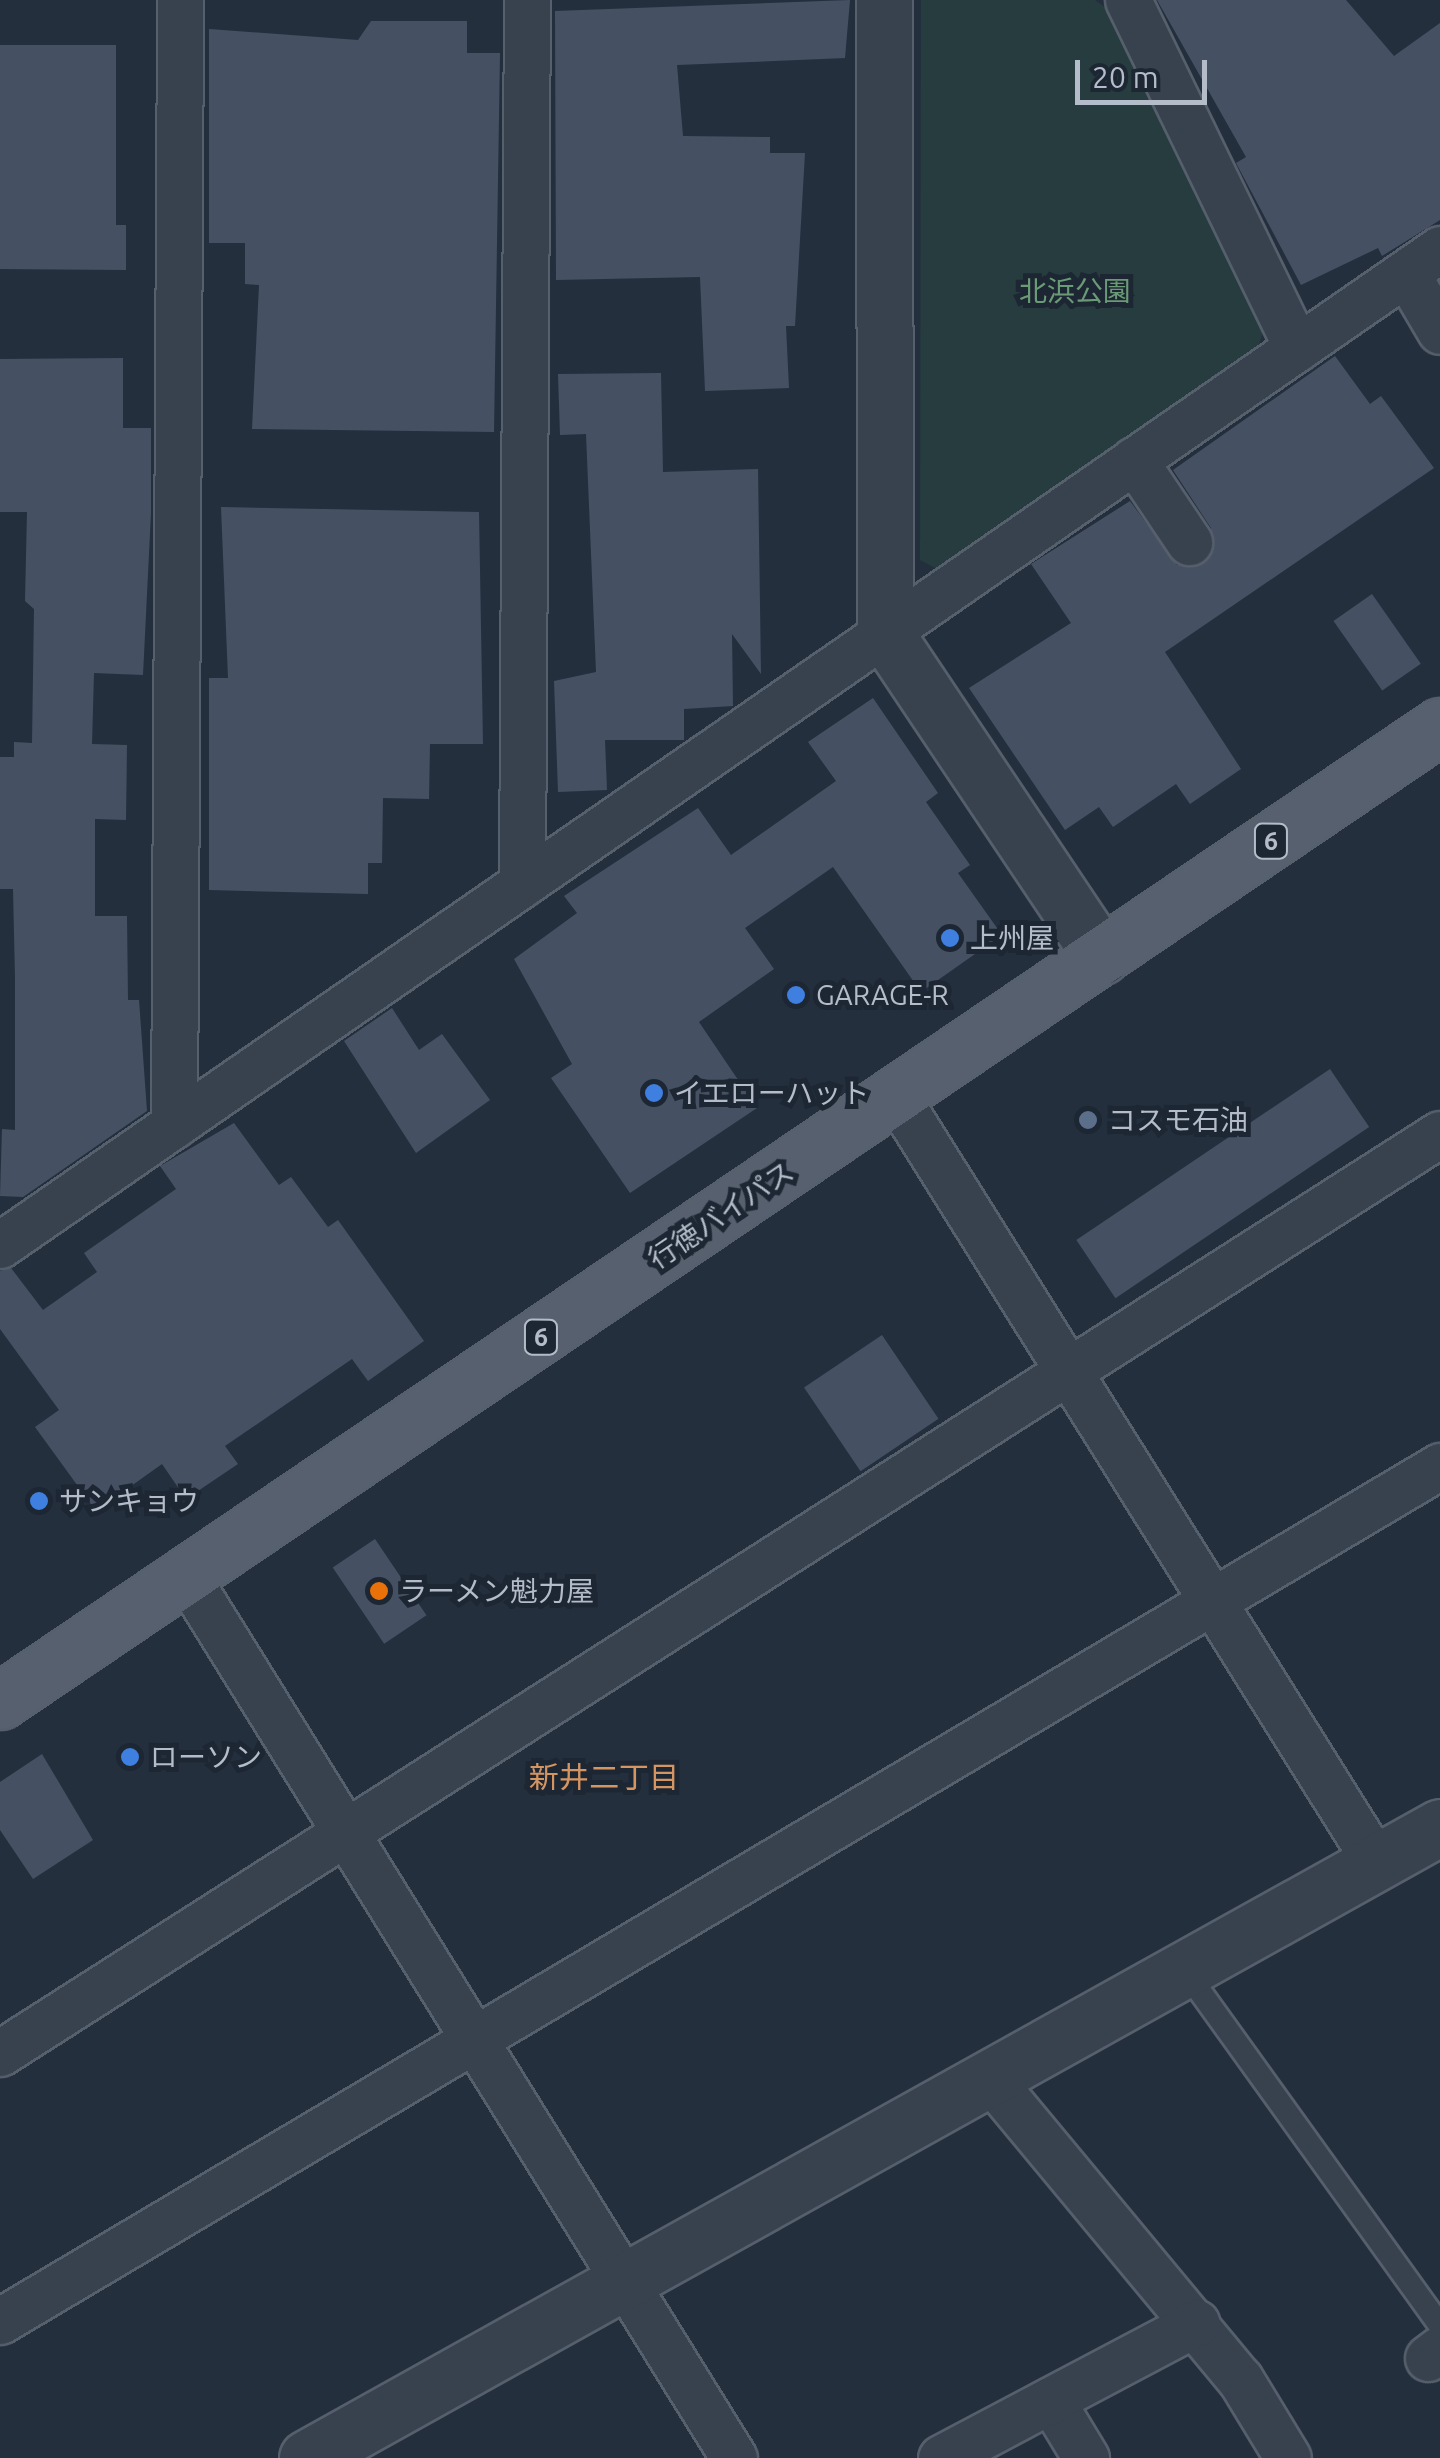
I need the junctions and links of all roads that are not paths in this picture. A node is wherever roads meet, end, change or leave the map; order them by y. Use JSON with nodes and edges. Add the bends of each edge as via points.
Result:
{"nodes":[{"id":1,"x":180,"y":0,"type":"edge"},
{"id":2,"x":527,"y":0,"type":"edge"},
{"id":3,"x":884,"y":0,"type":"edge"},
{"id":4,"x":1128,"y":0,"type":"edge"},
{"id":5,"x":1423,"y":261,"type":"edge"},
{"id":6,"x":1440,"y":331,"type":"edge"},
{"id":7,"x":1296,"y":348,"type":"junction"},
{"id":8,"x":1134,"y":460,"type":"junction"},
{"id":9,"x":1189,"y":542,"type":"dead end"},
{"id":10,"x":885,"y":633,"type":"junction"},
{"id":11,"x":1440,"y":726,"type":"edge"},
{"id":12,"x":522,"y":884,"type":"junction"},
{"id":13,"x":1102,"y":956,"type":"junction"},
{"id":14,"x":896,"y":1096,"type":"junction"},
{"id":15,"x":174,"y":1124,"type":"junction"},
{"id":16,"x":1440,"y":1134,"type":"edge"},
{"id":17,"x":0,"y":1244,"type":"edge"},
{"id":18,"x":1068,"y":1372,"type":"junction"},
{"id":19,"x":1440,"y":1466,"type":"edge"},
{"id":20,"x":186,"y":1577,"type":"junction"},
{"id":21,"x":1212,"y":1601,"type":"junction"},
{"id":22,"x":0,"y":1701,"type":"edge"},
{"id":23,"x":1440,"y":1828,"type":"edge"},
{"id":24,"x":346,"y":1836,"type":"junction"},
{"id":25,"x":1376,"y":1864,"type":"junction"},
{"id":26,"x":1186,"y":1972,"type":"junction"},
{"id":27,"x":471,"y":2040,"type":"junction"},
{"id":28,"x":0,"y":2053,"type":"edge"},
{"id":29,"x":993,"y":2082,"type":"junction"},
{"id":30,"x":629,"y":2284,"type":"junction"},
{"id":31,"x":0,"y":2322,"type":"edge"},
{"id":32,"x":1196,"y":2324,"type":"junction"},
{"id":33,"x":1436,"y":2344,"type":"edge"},
{"id":34,"x":1050,"y":2400,"type":"junction"},
{"id":35,"x":307,"y":2458,"type":"edge"},
{"id":36,"x":734,"y":2458,"type":"edge"},
{"id":37,"x":941,"y":2458,"type":"edge"},
{"id":38,"x":1086,"y":2458,"type":"edge"},
{"id":39,"x":1288,"y":2458,"type":"edge"}],
"edges":[{"from":1,"to":15,"type":"street"},
{"from":2,"to":12,"type":"street"},
{"from":3,"to":10,"type":"street"},
{"from":4,"to":7,"type":"street"},
{"from":5,"to":6,"type":"street"},
{"from":5,"to":7,"type":"street"},
{"from":7,"to":8,"type":"street"},
{"from":8,"to":9,"type":"street"},
{"from":8,"to":10,"type":"street"},
{"from":10,"to":12,"type":"street"},
{"from":10,"to":13,"type":"street"},
{"from":11,"to":13,"type":"main road","name":"行徳バイパス","number":"6"},
{"from":12,"to":15,"type":"street"},
{"from":13,"to":14,"type":"main road","name":"行徳バイパス","number":"6"},
{"from":14,"to":18,"type":"street"},
{"from":14,"to":20,"type":"main road","name":"行徳バイパス","number":"6"},
{"from":15,"to":17,"type":"street"},
{"from":16,"to":18,"type":"street"},
{"from":18,"to":21,"type":"street"},
{"from":18,"to":24,"type":"street"},
{"from":19,"to":21,"type":"street"},
{"from":20,"to":22,"type":"main road","name":"行徳バイパス","number":"6"},
{"from":20,"to":24,"type":"street"},
{"from":21,"to":25,"type":"street"},
{"from":21,"to":27,"type":"street"},
{"from":23,"to":25,"type":"street"},
{"from":24,"to":27,"type":"street"},
{"from":24,"to":28,"type":"street"},
{"from":25,"to":26,"type":"street"},
{"from":26,"to":29,"type":"street"},
{"from":26,"to":33,"type":"lane"},
{"from":27,"to":30,"type":"street"},
{"from":27,"to":31,"type":"street"},
{"from":29,"to":30,"type":"street"},
{"from":29,"to":32,"type":"street"},
{"from":30,"to":35,"type":"street"},
{"from":30,"to":36,"type":"street"},
{"from":32,"to":34,"type":"street"},
{"from":32,"to":39,"type":"street"},
{"from":34,"to":37,"type":"street"},
{"from":34,"to":38,"type":"street"}]}
